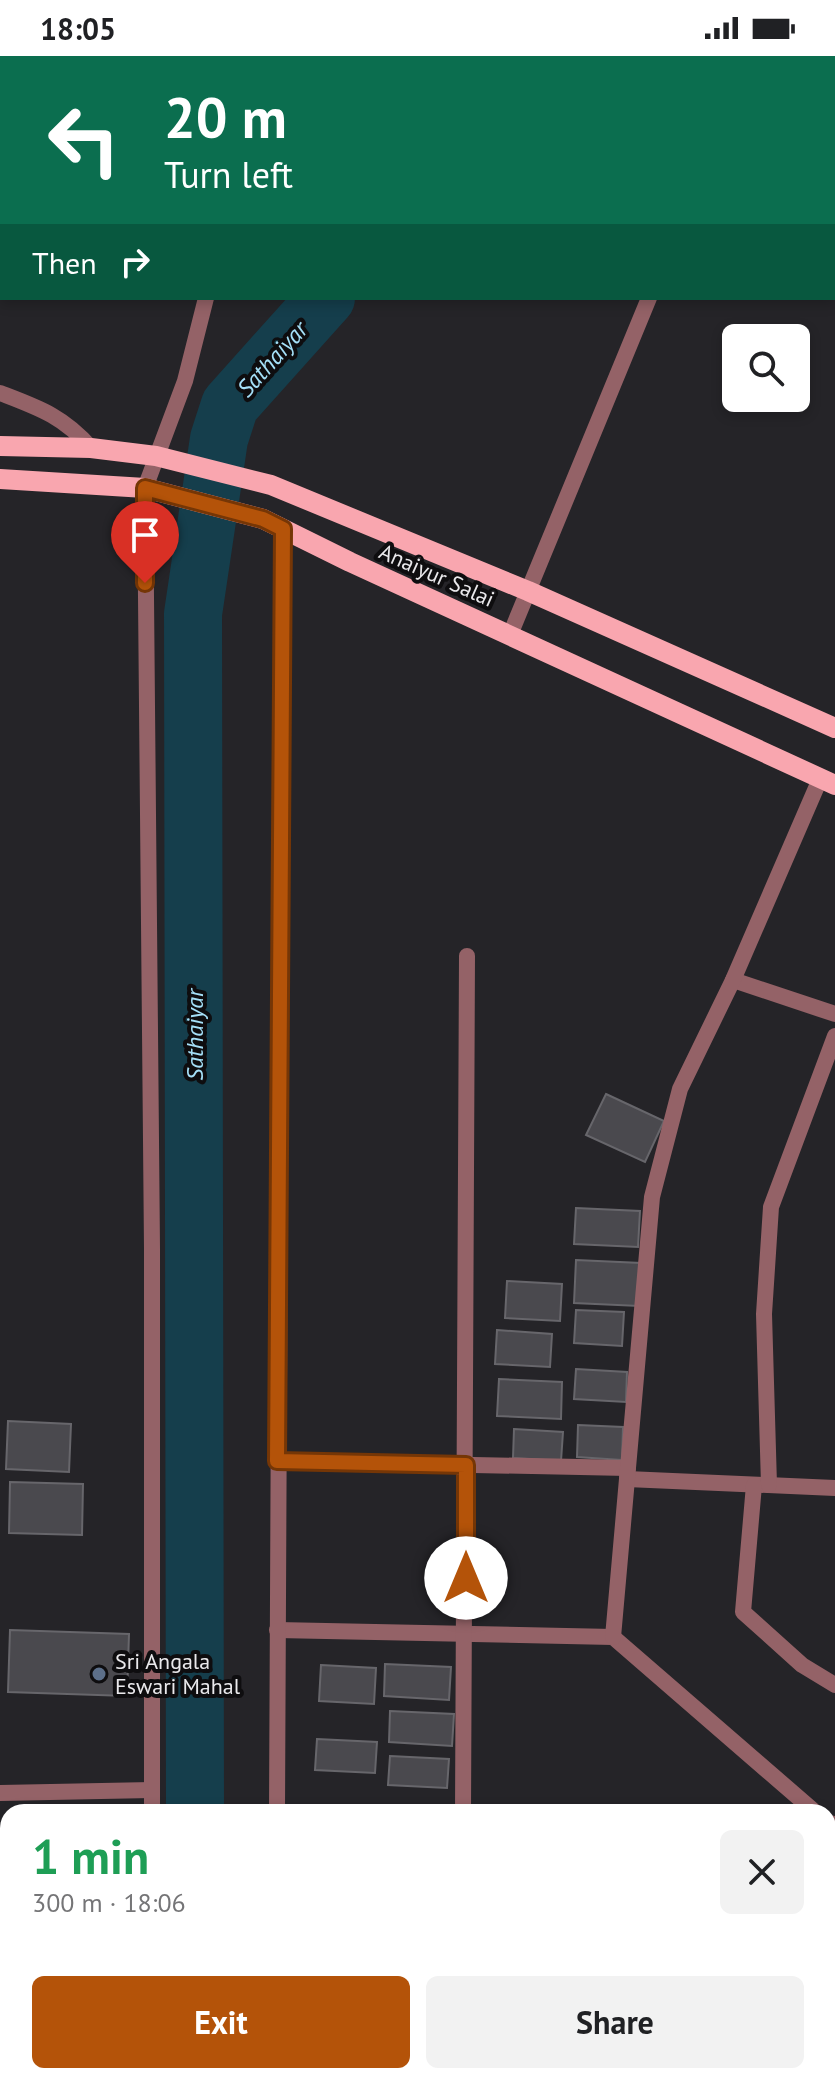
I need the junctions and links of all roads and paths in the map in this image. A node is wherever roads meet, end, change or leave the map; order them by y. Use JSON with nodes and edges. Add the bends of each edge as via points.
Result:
{"nodes":[{"id":1,"x":206,"y":300,"type":"edge"},
{"id":2,"x":648,"y":300,"type":"edge"},
{"id":3,"x":0,"y":393,"type":"edge"},
{"id":4,"x":0,"y":446,"type":"edge"},
{"id":5,"x":91,"y":448,"type":"junction"},
{"id":6,"x":156,"y":456,"type":"junction"},
{"id":7,"x":0,"y":479,"type":"edge"},
{"id":8,"x":145,"y":488,"type":"junction"},
{"id":9,"x":283,"y":529,"type":"junction"},
{"id":10,"x":528,"y":591,"type":"junction"},
{"id":11,"x":510,"y":635,"type":"junction"},
{"id":12,"x":835,"y":728,"type":"edge"},
{"id":13,"x":828,"y":782,"type":"edge"},
{"id":14,"x":467,"y":956,"type":"dead end"},
{"id":15,"x":733,"y":980,"type":"junction"},
{"id":16,"x":835,"y":1014,"type":"edge"},
{"id":17,"x":835,"y":1036,"type":"edge"},
{"id":18,"x":277,"y":1461,"type":"junction"},
{"id":19,"x":466,"y":1465,"type":"junction"},
{"id":20,"x":627,"y":1474,"type":"junction"},
{"id":21,"x":761,"y":1485,"type":"junction"},
{"id":22,"x":835,"y":1488,"type":"edge"},
{"id":23,"x":277,"y":1630,"type":"junction"},
{"id":24,"x":466,"y":1634,"type":"junction"},
{"id":25,"x":613,"y":1637,"type":"junction"},
{"id":26,"x":835,"y":1685,"type":"edge"},
{"id":27,"x":152,"y":1790,"type":"junction"},
{"id":28,"x":0,"y":1793,"type":"edge"},
{"id":29,"x":152,"y":1804,"type":"edge"},
{"id":30,"x":277,"y":1804,"type":"edge"},
{"id":31,"x":463,"y":1804,"type":"edge"},
{"id":32,"x":806,"y":1804,"type":"edge"}],
"edges":[{"from":1,"to":6,"type":"street","via":[[195,347]]},
{"from":2,"to":10,"type":"street"},
{"from":3,"to":5,"type":"street","via":[[73,427]]},
{"from":4,"to":5,"type":"main road","name":"Anaiyur Salai"},
{"from":5,"to":6,"type":"main road","name":"Anaiyur Salai"},
{"from":6,"to":8,"type":"street"},
{"from":6,"to":10,"type":"main road","name":"Anaiyur Salai","via":[[271,485]]},
{"from":7,"to":8,"type":"main road","name":"Anaiyur Salai"},
{"from":8,"to":9,"type":"main road","name":"Anaiyur Salai"},
{"from":8,"to":27,"type":"street"},
{"from":9,"to":11,"type":"main road","name":"Anaiyur Salai"},
{"from":9,"to":18,"type":"street"},
{"from":10,"to":11,"type":"street"},
{"from":10,"to":12,"type":"main road","name":"Anaiyur Salai"},
{"from":11,"to":13,"type":"main road","name":"Anaiyur Salai"},
{"from":13,"to":15,"type":"street"},
{"from":14,"to":19,"type":"street"},
{"from":15,"to":16,"type":"street"},
{"from":15,"to":20,"type":"street","via":[[680,1089],[652,1197]]},
{"from":17,"to":21,"type":"street","via":[[771,1207]]},
{"from":18,"to":19,"type":"street"},
{"from":18,"to":23,"type":"street"},
{"from":19,"to":20,"type":"street"},
{"from":19,"to":24,"type":"street"},
{"from":20,"to":21,"type":"street"},
{"from":20,"to":25,"type":"street"},
{"from":21,"to":22,"type":"street"},
{"from":21,"to":26,"type":"street","via":[[743,1612],[802,1665]]},
{"from":23,"to":24,"type":"street"},
{"from":23,"to":30,"type":"street"},
{"from":24,"to":25,"type":"street"},
{"from":24,"to":31,"type":"street"},
{"from":25,"to":32,"type":"street"},
{"from":27,"to":28,"type":"street"},
{"from":27,"to":29,"type":"street"}]}
